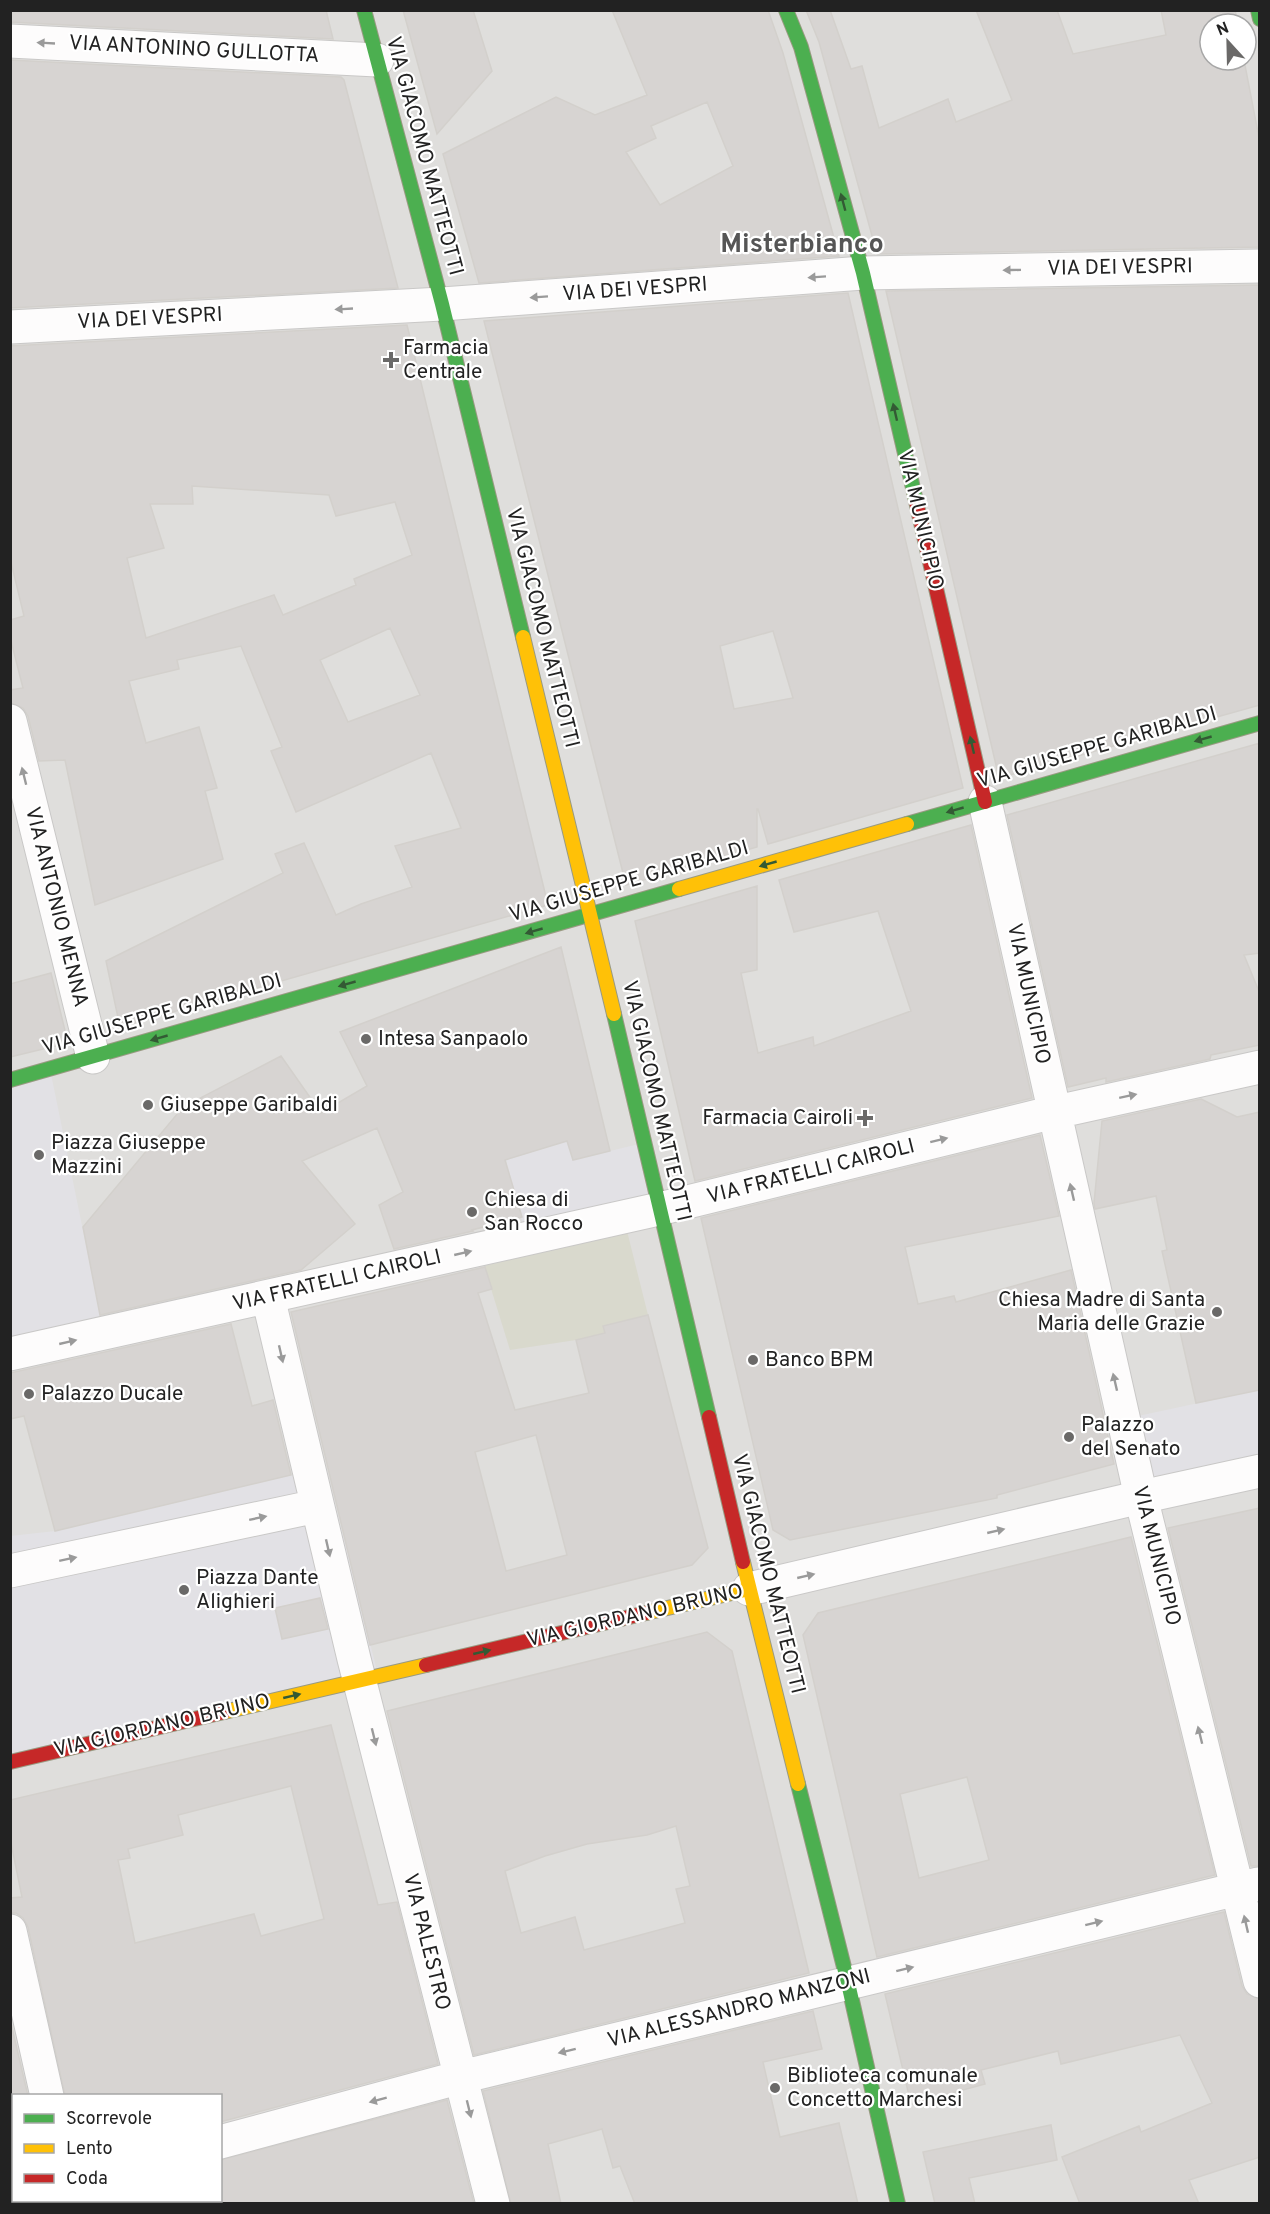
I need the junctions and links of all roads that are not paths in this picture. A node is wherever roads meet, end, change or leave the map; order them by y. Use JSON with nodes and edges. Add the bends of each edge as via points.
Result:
{"nodes":[{"id":1,"x":364,"y":10,"type":"edge"},
{"id":2,"x":786,"y":10,"type":"edge"},
{"id":3,"x":1258,"y":10,"type":"edge"},
{"id":4,"x":1260,"y":19,"type":"edge"},
{"id":5,"x":10,"y":41,"type":"edge"},
{"id":6,"x":377,"y":60,"type":"junction"},
{"id":7,"x":1260,"y":266,"type":"edge"},
{"id":8,"x":863,"y":273,"type":"junction"},
{"id":9,"x":442,"y":304,"type":"junction"},
{"id":10,"x":10,"y":327,"type":"edge"},
{"id":11,"x":10,"y":721,"type":"edge"},
{"id":12,"x":1260,"y":723,"type":"edge"},
{"id":13,"x":985,"y":802,"type":"junction"},
{"id":14,"x":591,"y":915,"type":"junction"},
{"id":15,"x":93,"y":1057,"type":"junction"},
{"id":16,"x":1260,"y":1067,"type":"edge"},
{"id":17,"x":10,"y":1080,"type":"edge"},
{"id":18,"x":1054,"y":1112,"type":"junction"},
{"id":19,"x":659,"y":1209,"type":"junction"},
{"id":20,"x":268,"y":1297,"type":"junction"},
{"id":21,"x":10,"y":1354,"type":"edge"},
{"id":22,"x":1260,"y":1471,"type":"edge"},
{"id":23,"x":1141,"y":1497,"type":"junction"},
{"id":24,"x":317,"y":1506,"type":"junction"},
{"id":25,"x":10,"y":1571,"type":"edge"},
{"id":26,"x":749,"y":1589,"type":"junction"},
{"id":27,"x":359,"y":1680,"type":"junction"},
{"id":28,"x":12,"y":1757,"type":"edge"},
{"id":29,"x":1249,"y":1886,"type":"edge"},
{"id":30,"x":10,"y":1931,"type":"edge"},
{"id":31,"x":1260,"y":1981,"type":"edge"},
{"id":32,"x":848,"y":1983,"type":"junction"},
{"id":33,"x":21,"y":2028,"type":"edge"},
{"id":34,"x":461,"y":2077,"type":"junction"},
{"id":35,"x":46,"y":2094,"type":"edge"},
{"id":36,"x":222,"y":2141,"type":"edge"},
{"id":37,"x":493,"y":2204,"type":"edge"},
{"id":38,"x":898,"y":2204,"type":"edge"}],
"edges":[{"from":1,"to":6,"type":"main road","name":"VIA GIACOMO MATTEOTTI"},
{"from":8,"to":2,"type":"main road","name":"VIA MUNICIPIO","one_way":true,"via":[[801,47]]},
{"from":3,"to":4,"type":"main road"},
{"from":6,"to":5,"type":"street","name":"VIA ANTONINO GULLOTTA","one_way":true},
{"from":6,"to":9,"type":"main road","name":"VIA GIACOMO MATTEOTTI"},
{"from":7,"to":8,"type":"street","name":"VIA DEI VESPRI","one_way":true},
{"from":8,"to":9,"type":"street","name":"VIA DEI VESPRI","one_way":true},
{"from":13,"to":8,"type":"main road","name":"VIA MUNICIPIO","one_way":true},
{"from":9,"to":10,"type":"street","name":"VIA DEI VESPRI","one_way":true},
{"from":9,"to":14,"type":"main road","name":"VIA GIACOMO MATTEOTTI"},
{"from":15,"to":11,"type":"street","name":"VIA ANTONIO MENNA","one_way":true},
{"from":12,"to":13,"type":"main road","name":"VIA GIUSEPPE GARIBALDI","one_way":true},
{"from":13,"to":14,"type":"main road","name":"VIA GIUSEPPE GARIBALDI","one_way":true},
{"from":13,"to":18,"type":"street","name":"VIA MUNICIPIO"},
{"from":14,"to":15,"type":"main road","name":"VIA GIUSEPPE GARIBALDI","one_way":true},
{"from":14,"to":19,"type":"main road","name":"VIA GIACOMO MATTEOTTI"},
{"from":15,"to":17,"type":"main road","name":"VIA GIUSEPPE GARIBALDI"},
{"from":18,"to":16,"type":"street","name":"VIA FRATELLI CAIROLI","one_way":true},
{"from":19,"to":18,"type":"street","name":"VIA FRATELLI CAIROLI","one_way":true},
{"from":23,"to":18,"type":"street","name":"VIA MUNICIPIO","one_way":true},
{"from":20,"to":19,"type":"street","name":"VIA FRATELLI CAIROLI","one_way":true},
{"from":19,"to":26,"type":"main road","name":"VIA GIACOMO MATTEOTTI"},
{"from":21,"to":20,"type":"street","name":"VIA FRATELLI CAIROLI","one_way":true},
{"from":20,"to":24,"type":"street","name":"VIA PALESTRO","one_way":true},
{"from":22,"to":23,"type":"street","name":"VIA GIORDANO BRUNO"},
{"from":26,"to":23,"type":"street","name":"VIA GIORDANO BRUNO","one_way":true},
{"from":29,"to":23,"type":"street","name":"VIA MUNICIPIO","one_way":true},
{"from":25,"to":24,"type":"street","one_way":true},
{"from":24,"to":27,"type":"street","name":"VIA PALESTRO","one_way":true},
{"from":27,"to":26,"type":"main road","name":"VIA GIORDANO BRUNO","one_way":true},
{"from":26,"to":32,"type":"main road","name":"VIA GIACOMO MATTEOTTI"},
{"from":28,"to":27,"type":"main road","name":"VIA GIORDANO BRUNO","one_way":true},
{"from":27,"to":34,"type":"street","name":"VIA PALESTRO","one_way":true},
{"from":31,"to":29,"type":"street","name":"VIA MUNICIPIO","one_way":true},
{"from":32,"to":29,"type":"street","name":"VIA ALESSANDRO MANZONI","one_way":true},
{"from":30,"to":33,"type":"street"},
{"from":32,"to":34,"type":"street","name":"VIA ALESSANDRO MANZONI","one_way":true},
{"from":32,"to":38,"type":"main road","name":"VIA GIACOMO MATTEOTTI"},
{"from":33,"to":35,"type":"street"},
{"from":34,"to":36,"type":"street","name":"VIA ALESSANDRO MANZONI","one_way":true},
{"from":34,"to":37,"type":"street","name":"VIA PALESTRO","one_way":true}]}
